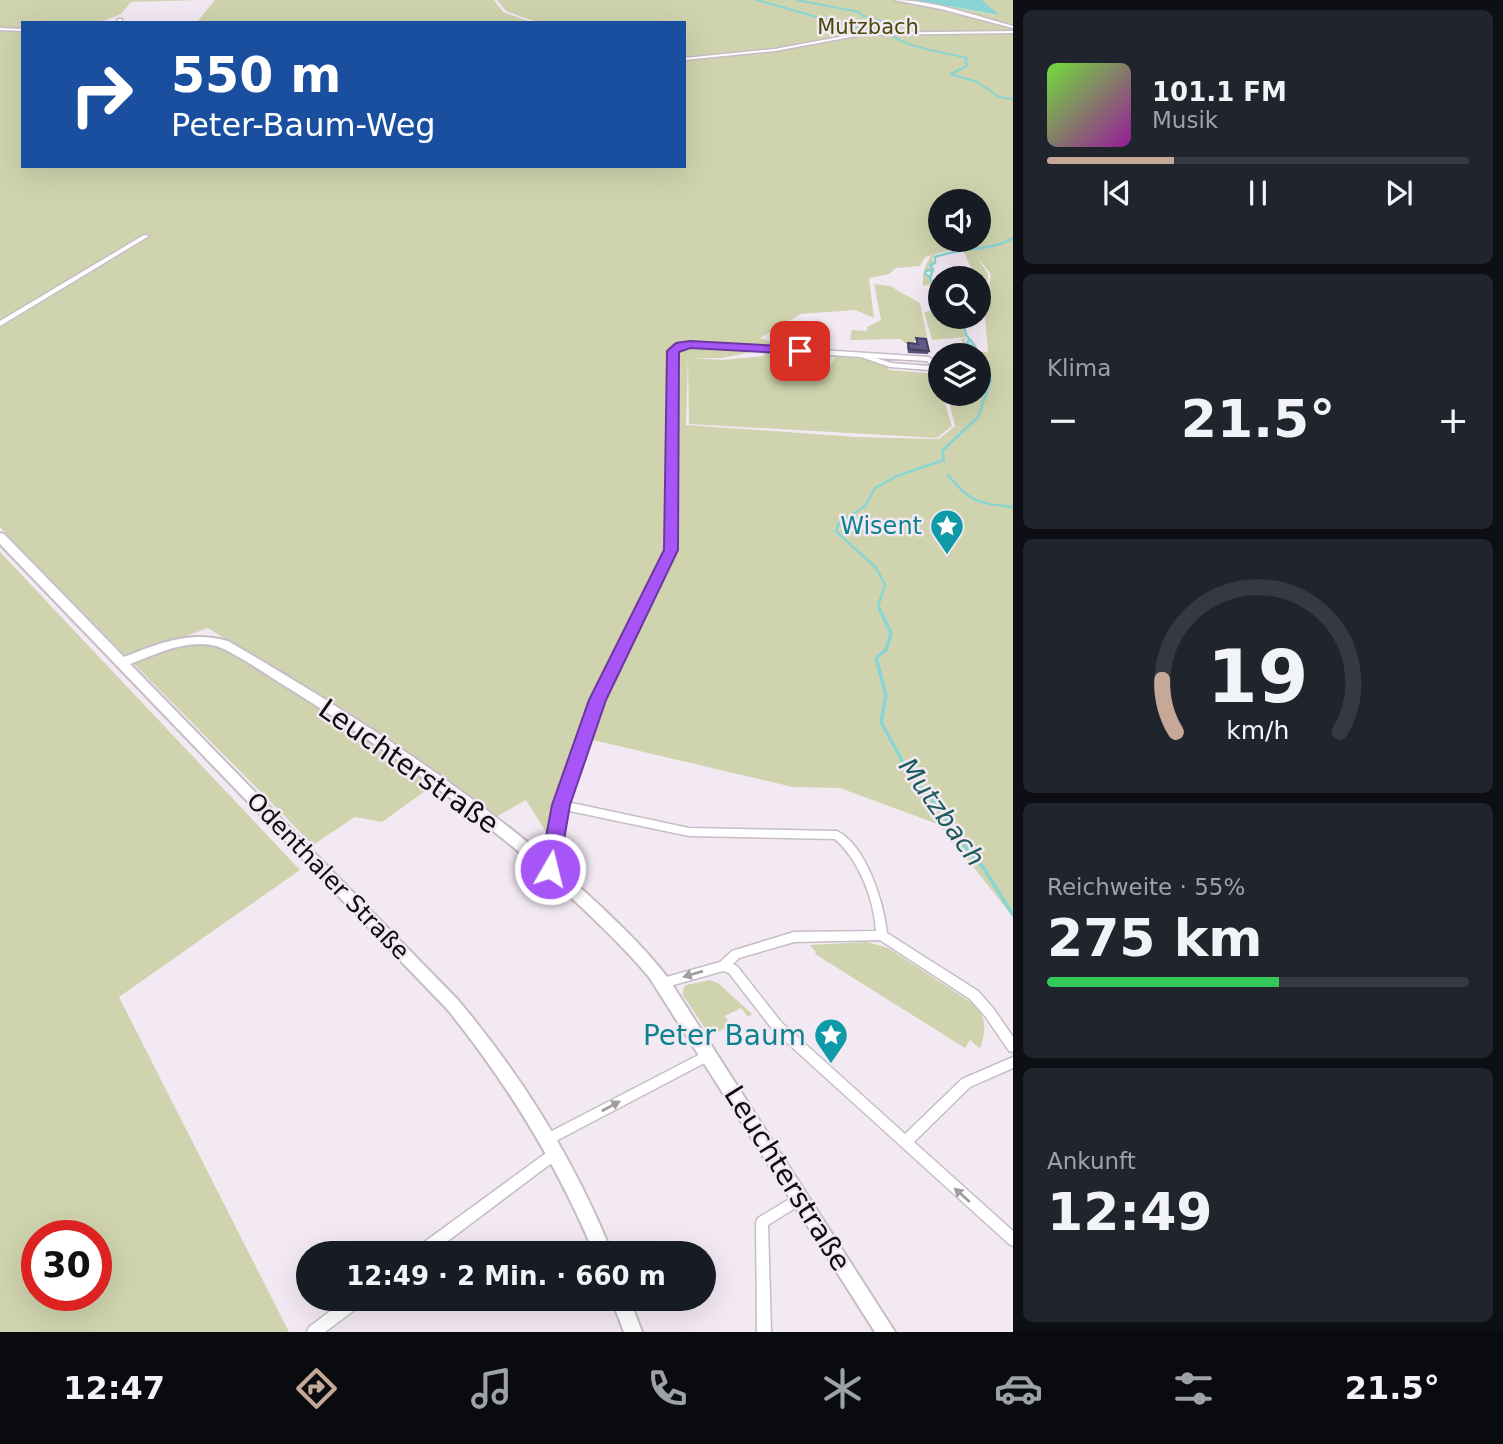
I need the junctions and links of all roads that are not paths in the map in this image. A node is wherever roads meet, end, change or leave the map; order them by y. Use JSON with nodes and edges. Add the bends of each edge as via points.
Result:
{"nodes":[{"id":1,"x":896,"y":0,"type":"edge"},
{"id":2,"x":0,"y":29,"type":"edge"},
{"id":3,"x":21,"y":30,"type":"edge"},
{"id":4,"x":1013,"y":30,"type":"edge"},
{"id":5,"x":686,"y":59,"type":"edge"},
{"id":6,"x":146,"y":236,"type":"dead end"},
{"id":7,"x":0,"y":324,"type":"edge"},
{"id":8,"x":862,"y":355,"type":"junction"},
{"id":9,"x":0,"y":537,"type":"edge"},
{"id":10,"x":121,"y":663,"type":"junction"},
{"id":11,"x":561,"y":805,"type":"junction"},
{"id":12,"x":550,"y":869,"type":"junction"},
{"id":13,"x":882,"y":935,"type":"junction"},
{"id":14,"x":723,"y":966,"type":"junction"},
{"id":15,"x":663,"y":983,"type":"junction"},
{"id":16,"x":1013,"y":1047,"type":"edge"},
{"id":17,"x":709,"y":1054,"type":"junction"},
{"id":18,"x":1013,"y":1062,"type":"edge"},
{"id":19,"x":905,"y":1143,"type":"junction"},
{"id":20,"x":554,"y":1145,"type":"junction"},
{"id":21,"x":801,"y":1198,"type":"junction"},
{"id":22,"x":1013,"y":1240,"type":"edge"},
{"id":23,"x":436,"y":1241,"type":"edge"},
{"id":24,"x":598,"y":1241,"type":"edge"},
{"id":25,"x":342,"y":1311,"type":"edge"},
{"id":26,"x":625,"y":1311,"type":"edge"},
{"id":27,"x":314,"y":1332,"type":"edge"},
{"id":28,"x":633,"y":1332,"type":"edge"},
{"id":29,"x":764,"y":1332,"type":"edge"},
{"id":30,"x":886,"y":1332,"type":"edge"}],
"edges":[{"from":1,"to":4,"type":"street"},
{"from":2,"to":3,"type":"street"},
{"from":4,"to":5,"type":"street","via":[[878,33],[775,51]]},
{"from":6,"to":7,"type":"street"},
{"from":8,"to":8,"type":"street","via":[[890,365],[935,365],[929,359]]},
{"from":8,"to":11,"type":"street","via":[[694,344],[675,349],[671,550],[597,700]]},
{"from":9,"to":10,"type":"street","name":"Odenthaler Straße"},
{"from":10,"to":12,"type":"street","name":"Leuchterstraße","via":[[188,640],[224,644],[433,778]]},
{"from":10,"to":20,"type":"street","name":"Odenthaler Straße","via":[[453,1005],[487,1045]]},
{"from":11,"to":12,"type":"street"},
{"from":11,"to":13,"type":"street","via":[[689,832],[837,835],[854,851],[882,920]]},
{"from":12,"to":15,"type":"street","name":"Leuchterstraße","via":[[628,941]]},
{"from":13,"to":14,"type":"street","via":[[794,937],[736,954]]},
{"from":13,"to":16,"type":"street","via":[[974,995]]},
{"from":14,"to":15,"type":"street","one_way":true},
{"from":14,"to":19,"type":"street","via":[[740,976],[777,1026]]},
{"from":15,"to":17,"type":"street","name":"Leuchterstraße"},
{"from":20,"to":17,"type":"street","one_way":true},
{"from":17,"to":21,"type":"street","name":"Leuchterstraße"},
{"from":18,"to":19,"type":"street","via":[[966,1083]]},
{"from":22,"to":19,"type":"street","one_way":true},
{"from":20,"to":23,"type":"street"},
{"from":20,"to":24,"type":"main road","name":"Odenthaler Straße"},
{"from":21,"to":29,"type":"street","via":[[762,1222]]},
{"from":21,"to":30,"type":"street","name":"Leuchterstraße"},
{"from":25,"to":27,"type":"street"},
{"from":26,"to":28,"type":"street"}]}
